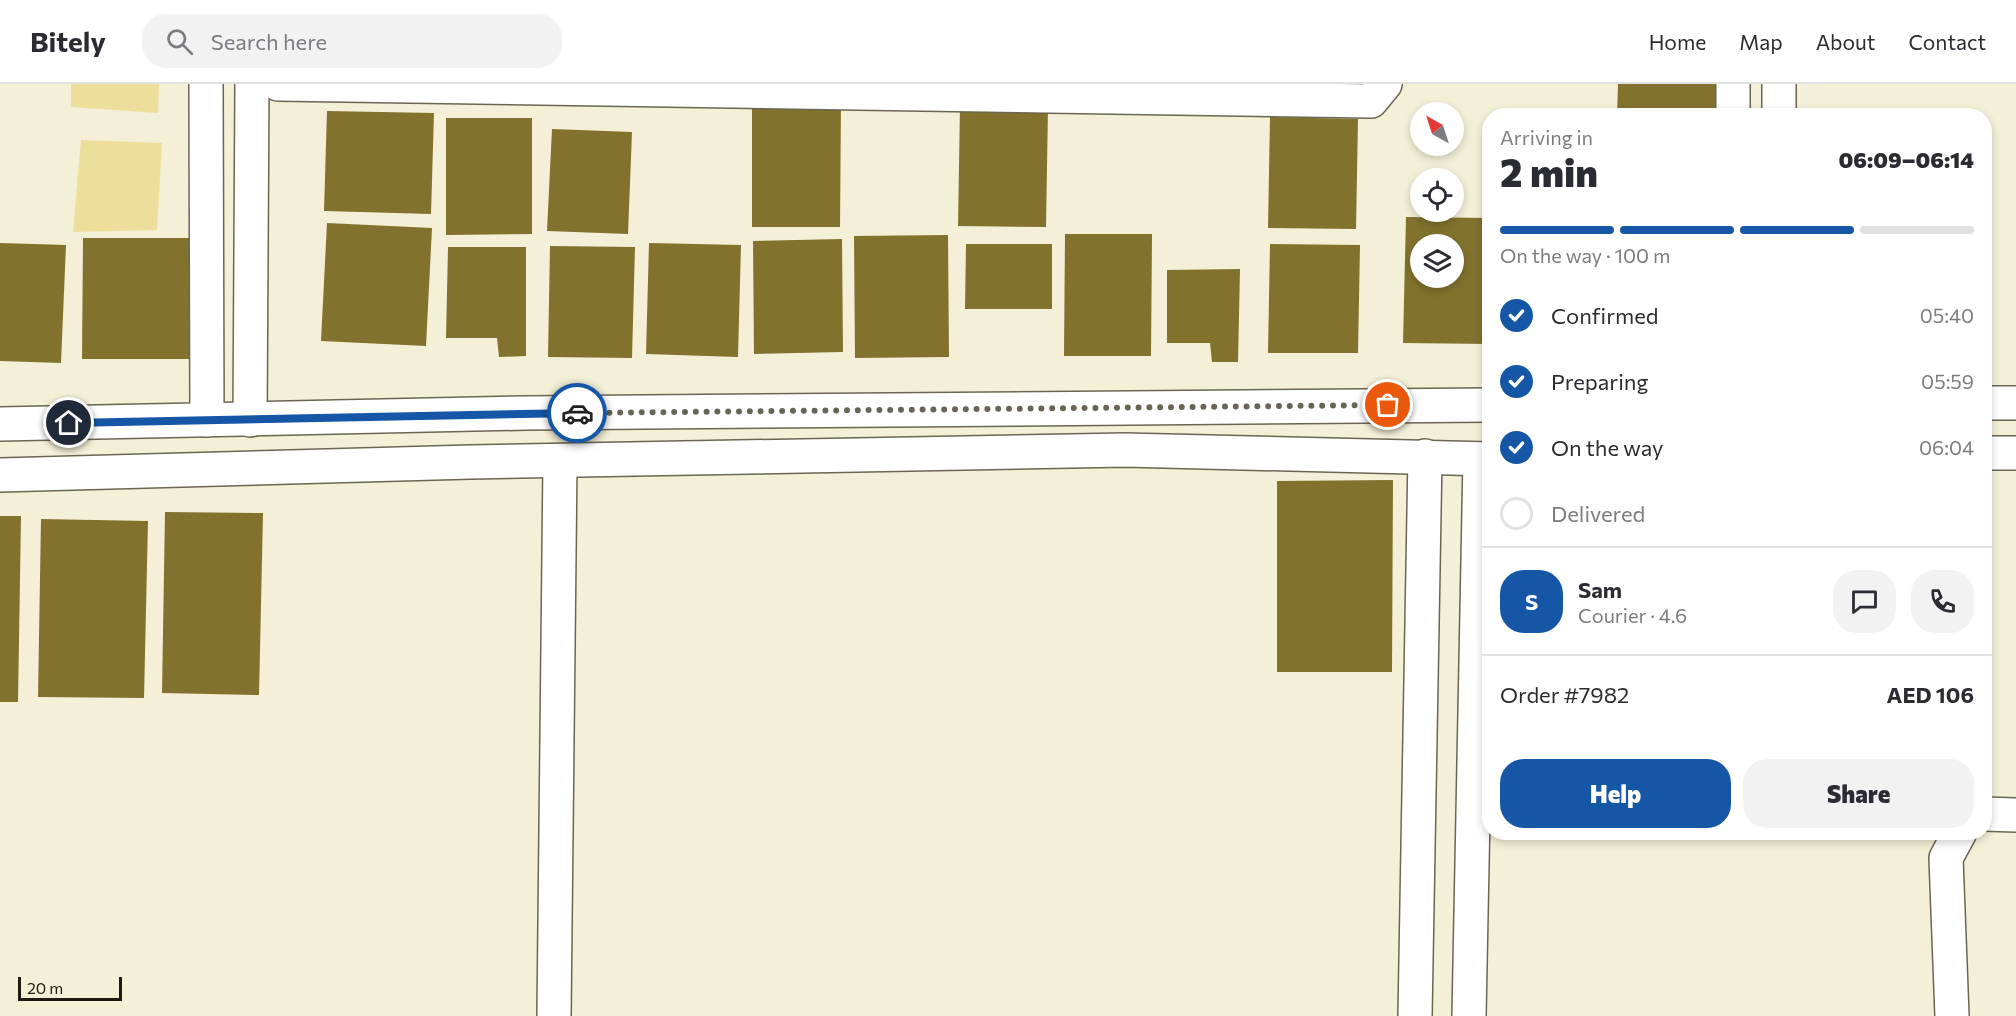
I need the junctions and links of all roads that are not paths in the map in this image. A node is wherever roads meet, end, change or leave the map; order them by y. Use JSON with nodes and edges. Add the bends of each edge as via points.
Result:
{"nodes":[{"id":1,"x":206,"y":84,"type":"edge"},
{"id":2,"x":252,"y":84,"type":"edge"},
{"id":3,"x":278,"y":84,"type":"edge"},
{"id":4,"x":1385,"y":84,"type":"edge"},
{"id":5,"x":1733,"y":84,"type":"edge"},
{"id":6,"x":1779,"y":84,"type":"edge"},
{"id":7,"x":640,"y":87,"type":"edge"},
{"id":8,"x":1041,"y":90,"type":"edge"},
{"id":9,"x":1733,"y":108,"type":"edge"},
{"id":10,"x":1779,"y":108,"type":"edge"},
{"id":11,"x":1992,"y":403,"type":"edge"},
{"id":12,"x":2016,"y":403,"type":"edge"},
{"id":13,"x":1482,"y":405,"type":"edge"},
{"id":14,"x":207,"y":420,"type":"junction"},
{"id":15,"x":250,"y":420,"type":"junction"},
{"id":16,"x":0,"y":424,"type":"edge"},
{"id":17,"x":1992,"y":453,"type":"edge"},
{"id":18,"x":2016,"y":453,"type":"edge"},
{"id":19,"x":1425,"y":456,"type":"junction"},
{"id":20,"x":1482,"y":459,"type":"edge"},
{"id":21,"x":560,"y":461,"type":"junction"},
{"id":22,"x":0,"y":475,"type":"edge"},
{"id":23,"x":1482,"y":570,"type":"edge"},
{"id":24,"x":1992,"y":814,"type":"edge"},
{"id":25,"x":2016,"y":815,"type":"edge"},
{"id":26,"x":1956,"y":840,"type":"edge"},
{"id":27,"x":554,"y":1016,"type":"edge"},
{"id":28,"x":1415,"y":1016,"type":"edge"},
{"id":29,"x":1470,"y":1016,"type":"edge"},
{"id":30,"x":1952,"y":1016,"type":"edge"}],
"edges":[{"from":1,"to":14,"type":"street"},
{"from":2,"to":15,"type":"street"},
{"from":3,"to":7,"type":"street"},
{"from":4,"to":8,"type":"street","via":[[1371,101]]},
{"from":5,"to":9,"type":"street"},
{"from":6,"to":10,"type":"street"},
{"from":7,"to":8,"type":"street"},
{"from":11,"to":12,"type":"street"},
{"from":13,"to":15,"type":"street","via":[[561,413]]},
{"from":14,"to":15,"type":"street"},
{"from":14,"to":16,"type":"street"},
{"from":17,"to":18,"type":"street"},
{"from":19,"to":20,"type":"street"},
{"from":19,"to":21,"type":"street","via":[[1125,450]]},
{"from":19,"to":28,"type":"street"},
{"from":21,"to":22,"type":"street"},
{"from":21,"to":27,"type":"street"},
{"from":23,"to":29,"type":"street"},
{"from":24,"to":25,"type":"street"},
{"from":26,"to":30,"type":"street","via":[[1946,858]]}]}
